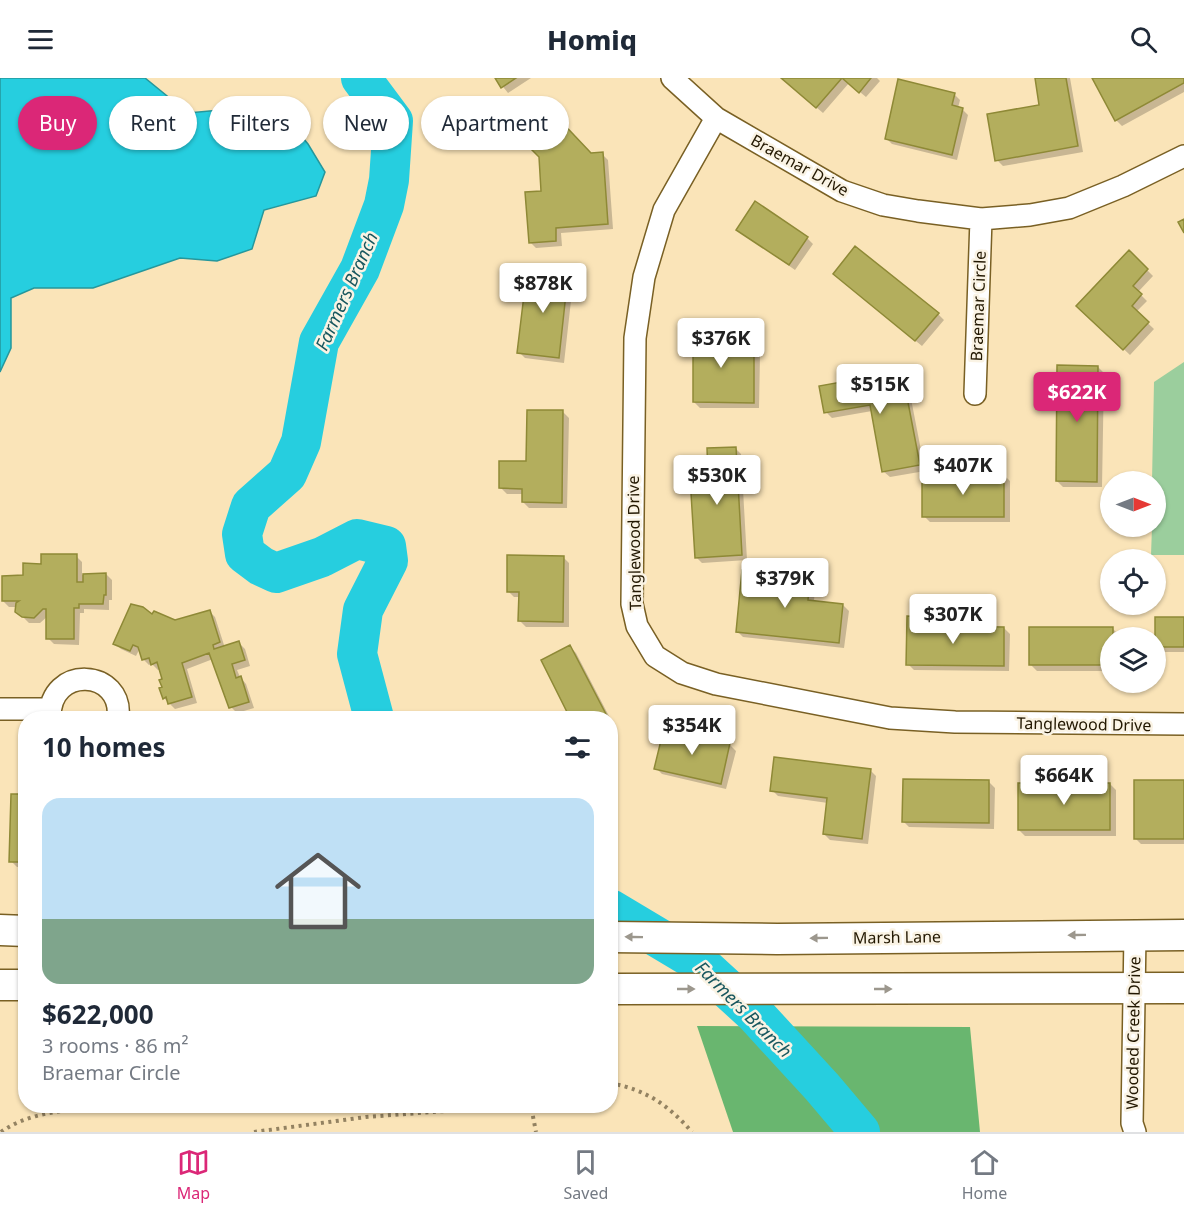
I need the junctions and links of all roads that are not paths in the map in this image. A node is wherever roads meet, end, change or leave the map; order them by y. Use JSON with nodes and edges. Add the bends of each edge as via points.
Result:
{"nodes":[{"id":1,"x":672,"y":78,"type":"edge"},
{"id":2,"x":716,"y":118,"type":"junction"},
{"id":3,"x":1184,"y":156,"type":"edge"},
{"id":4,"x":981,"y":219,"type":"junction"},
{"id":5,"x":975,"y":394,"type":"dead end"},
{"id":6,"x":0,"y":709,"type":"edge"},
{"id":7,"x":20,"y":711,"type":"edge"},
{"id":8,"x":51,"y":711,"type":"edge"},
{"id":9,"x":118,"y":711,"type":"edge"},
{"id":10,"x":1184,"y":724,"type":"edge"},
{"id":11,"x":0,"y":930,"type":"edge"},
{"id":12,"x":18,"y":931,"type":"edge"},
{"id":13,"x":1135,"y":934,"type":"junction"},
{"id":14,"x":1184,"y":935,"type":"edge"},
{"id":15,"x":618,"y":937,"type":"edge"},
{"id":16,"x":0,"y":985,"type":"edge"},
{"id":17,"x":18,"y":985,"type":"edge"},
{"id":18,"x":1134,"y":987,"type":"junction"},
{"id":19,"x":1184,"y":988,"type":"edge"},
{"id":20,"x":619,"y":989,"type":"edge"},
{"id":21,"x":1135,"y":1132,"type":"edge"}],
"edges":[{"from":1,"to":2,"type":"street","name":"Braemar Drive"},
{"from":2,"to":4,"type":"street","name":"Braemar Drive","via":[[842,191],[883,205]]},
{"from":2,"to":10,"type":"street","name":"Tanglewood Drive","via":[[664,210],[644,277],[635,338],[632,604],[637,626],[655,656],[682,673],[716,684],[890,718]]},
{"from":3,"to":4,"type":"street","name":"Braemar Drive","via":[[1069,207]]},
{"from":4,"to":5,"type":"street","name":"Braemar Circle"},
{"from":6,"to":7,"type":"street"},
{"from":8,"to":9,"type":"street","via":[[60,688],[81,679],[104,685],[112,693]]},
{"from":11,"to":12,"type":"main road"},
{"from":13,"to":14,"type":"main road","name":"Marsh Lane"},
{"from":13,"to":15,"type":"main road","name":"Marsh Lane","one_way":true},
{"from":13,"to":18,"type":"street","name":"Wooded Creek Drive"},
{"from":16,"to":17,"type":"main road"},
{"from":18,"to":19,"type":"main road"},
{"from":20,"to":18,"type":"main road","one_way":true},
{"from":18,"to":21,"type":"street","name":"Wooded Creek Drive"}]}
